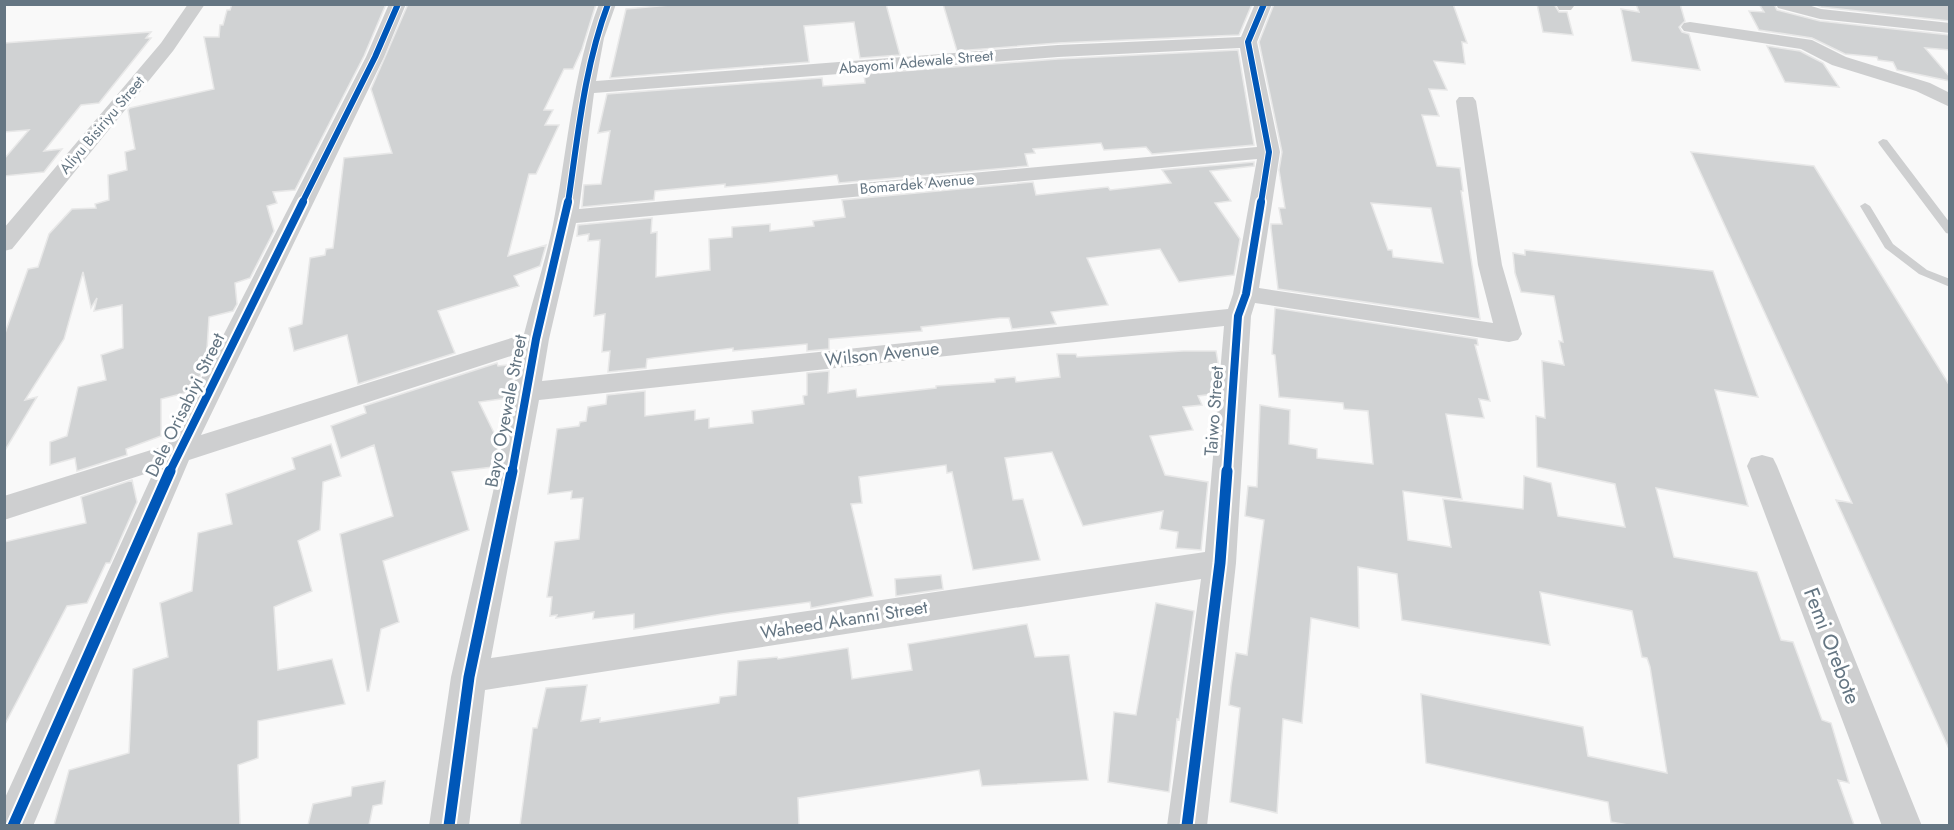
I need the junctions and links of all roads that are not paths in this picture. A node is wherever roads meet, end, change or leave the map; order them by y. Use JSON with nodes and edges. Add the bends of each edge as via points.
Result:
{"nodes":[{"id":1,"x":197,"y":4,"type":"edge"},
{"id":2,"x":398,"y":4,"type":"edge"},
{"id":3,"x":608,"y":4,"type":"edge"},
{"id":4,"x":1264,"y":4,"type":"edge"},
{"id":5,"x":1784,"y":4,"type":"edge"},
{"id":6,"x":1690,"y":27,"type":"dead end"},
{"id":7,"x":1950,"y":28,"type":"edge"},
{"id":8,"x":1248,"y":42,"type":"junction"},
{"id":9,"x":585,"y":88,"type":"junction"},
{"id":10,"x":1466,"y":101,"type":"dead end"},
{"id":11,"x":1950,"y":101,"type":"edge"},
{"id":12,"x":1883,"y":142,"type":"dead end"},
{"id":13,"x":1269,"y":152,"type":"junction"},
{"id":14,"x":1865,"y":206,"type":"dead end"},
{"id":15,"x":566,"y":217,"type":"junction"},
{"id":16,"x":1950,"y":231,"type":"edge"},
{"id":17,"x":4,"y":244,"type":"edge"},
{"id":18,"x":1950,"y":284,"type":"edge"},
{"id":19,"x":1242,"y":305,"type":"junction"},
{"id":20,"x":536,"y":339,"type":"junction"},
{"id":21,"x":526,"y":392,"type":"junction"},
{"id":22,"x":178,"y":452,"type":"junction"},
{"id":23,"x":1762,"y":466,"type":"dead end"},
{"id":24,"x":4,"y":508,"type":"edge"},
{"id":25,"x":1220,"y":563,"type":"junction"},
{"id":26,"x":469,"y":677,"type":"junction"},
{"id":27,"x":13,"y":825,"type":"edge"},
{"id":28,"x":449,"y":825,"type":"edge"},
{"id":29,"x":1187,"y":825,"type":"edge"},
{"id":30,"x":1902,"y":825,"type":"edge"}],
"edges":[{"from":1,"to":17,"type":"street","name":"Aliyu Bisiriyu Street","via":[[167,47]]},
{"from":2,"to":22,"type":"street","name":"Dele Orisabiyi Street"},
{"from":3,"to":9,"type":"street","name":"Bayo Oyewale Street","via":[[595,38]]},
{"from":4,"to":8,"type":"street"},
{"from":5,"to":7,"type":"street","via":[[1821,14]]},
{"from":6,"to":11,"type":"street","via":[[1806,44],[1847,65],[1923,87]]},
{"from":8,"to":9,"type":"street","name":"Abayomi Adewale Street","via":[[1058,51]]},
{"from":8,"to":13,"type":"street","name":"Taiwo Street"},
{"from":9,"to":15,"type":"street","name":"Bayo Oyewale Street"},
{"from":10,"to":19,"type":"street","name":"Wilson Avenue","via":[[1490,265],[1509,334]]},
{"from":12,"to":16,"type":"lane"},
{"from":13,"to":15,"type":"street","name":"Bomardek Avenue"},
{"from":13,"to":19,"type":"street","name":"Taiwo Street"},
{"from":14,"to":18,"type":"lane","via":[[1889,246],[1923,272]]},
{"from":15,"to":20,"type":"street","name":"Bayo Oyewale Street"},
{"from":19,"to":21,"type":"street","name":"Wilson Avenue"},
{"from":19,"to":25,"type":"street","name":"Taiwo Street"},
{"from":20,"to":21,"type":"street","name":"Bayo Oyewale Street"},
{"from":20,"to":22,"type":"street"},
{"from":21,"to":26,"type":"street","name":"Bayo Oyewale Street"},
{"from":22,"to":24,"type":"street"},
{"from":22,"to":27,"type":"street","name":"Dele Orisabiyi Street"},
{"from":23,"to":30,"type":"street","name":"Femi Orebote"},
{"from":25,"to":26,"type":"street","name":"Waheed Akanni Street"},
{"from":25,"to":29,"type":"street","name":"Taiwo Street"},
{"from":26,"to":28,"type":"street","name":"Bayo Oyewale Street"}]}
